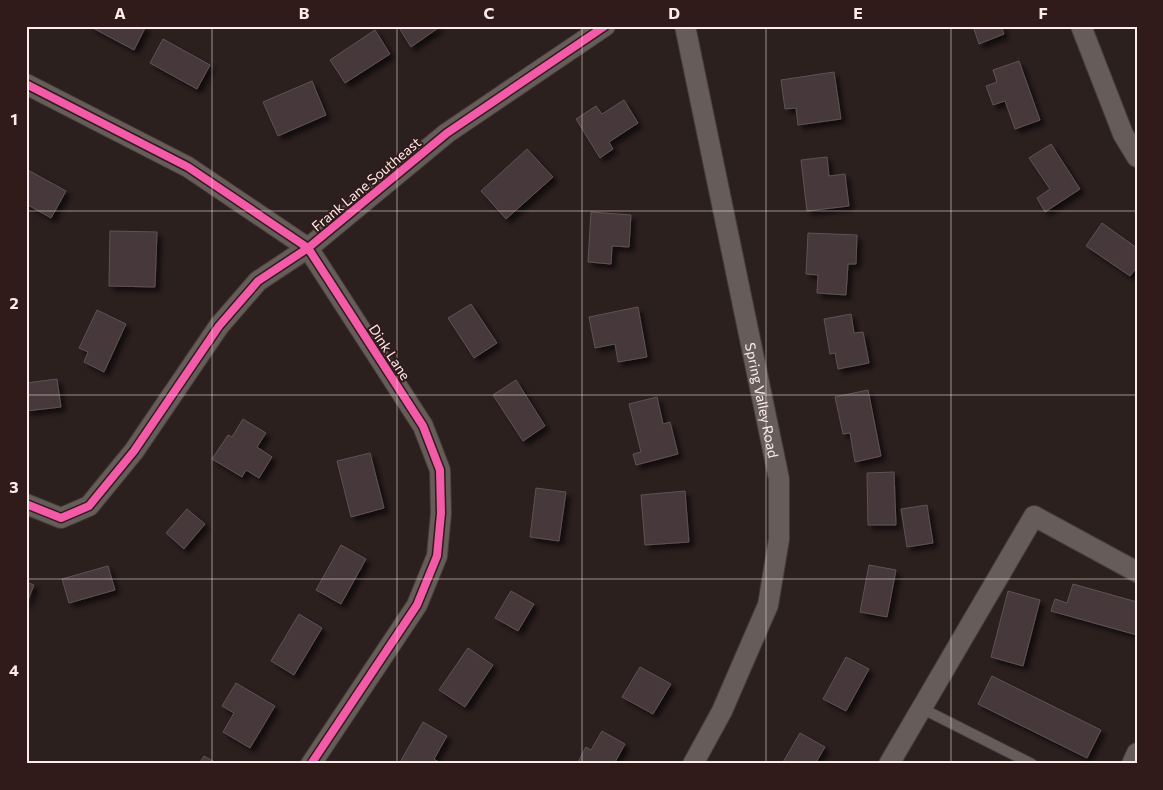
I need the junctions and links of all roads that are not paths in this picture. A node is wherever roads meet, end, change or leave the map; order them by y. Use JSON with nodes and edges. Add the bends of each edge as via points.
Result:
{"nodes":[{"id":1,"x":605,"y":26,"type":"edge"},
{"id":2,"x":685,"y":26,"type":"edge"},
{"id":3,"x":1081,"y":26,"type":"edge"},
{"id":4,"x":26,"y":84,"type":"edge"},
{"id":5,"x":1137,"y":157,"type":"edge"},
{"id":6,"x":308,"y":248,"type":"junction"},
{"id":7,"x":26,"y":504,"type":"edge"},
{"id":8,"x":1137,"y":572,"type":"edge"},
{"id":9,"x":923,"y":709,"type":"junction"},
{"id":10,"x":1137,"y":753,"type":"edge"},
{"id":11,"x":311,"y":764,"type":"edge"},
{"id":12,"x":693,"y":764,"type":"edge"},
{"id":13,"x":889,"y":764,"type":"edge"},
{"id":14,"x":1032,"y":764,"type":"edge"},
{"id":15,"x":1132,"y":764,"type":"edge"}],
"edges":[{"from":1,"to":6,"type":"street","name":"Frank Lane Southeast","via":[[447,133]]},
{"from":2,"to":12,"type":"street","name":"Spring Valley Road","via":[[779,479],[779,539],[768,605],[722,711]]},
{"from":3,"to":5,"type":"street","via":[[1123,134]]},
{"from":4,"to":6,"type":"street","name":"Dink Lane","via":[[188,167]]},
{"from":6,"to":7,"type":"street","name":"Frank Lane Southeast","via":[[258,281],[218,326],[134,451],[89,506],[61,518]]},
{"from":6,"to":11,"type":"street","name":"Dink Lane","via":[[423,426],[440,470],[441,512],[438,556],[417,605]]},
{"from":8,"to":9,"type":"street","via":[[1034,516]]},
{"from":9,"to":13,"type":"street"},
{"from":9,"to":14,"type":"lane"},
{"from":10,"to":15,"type":"street"}]}
